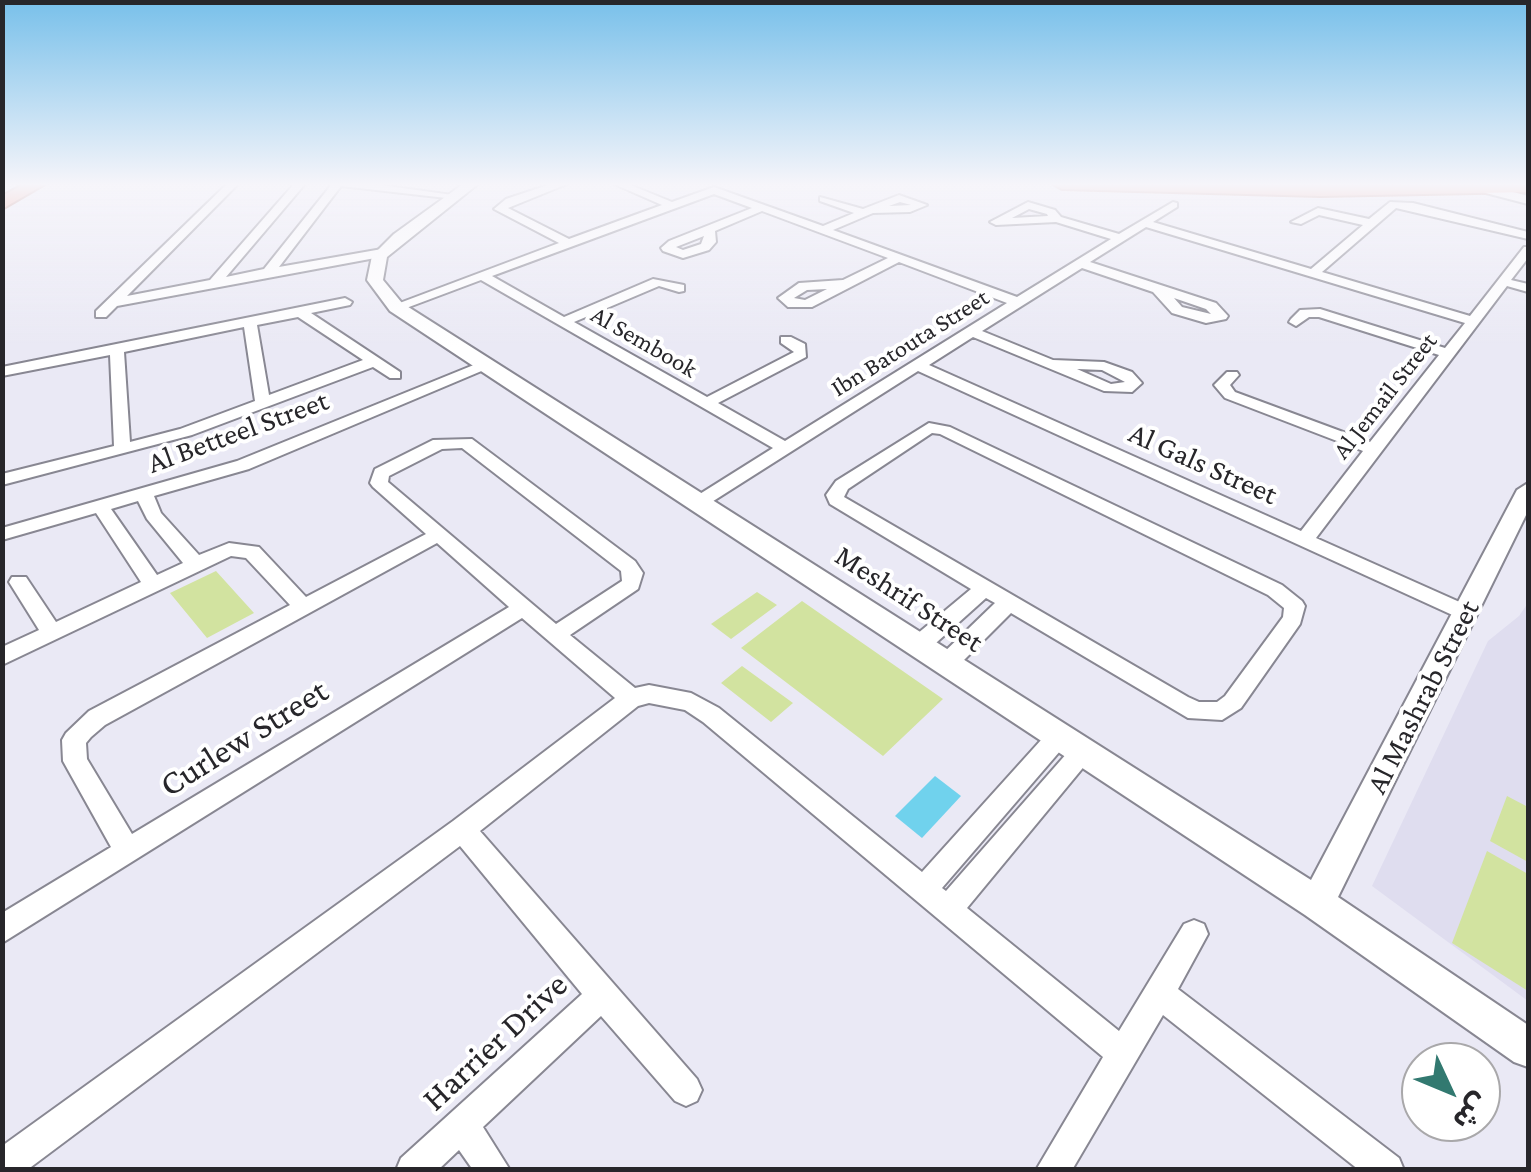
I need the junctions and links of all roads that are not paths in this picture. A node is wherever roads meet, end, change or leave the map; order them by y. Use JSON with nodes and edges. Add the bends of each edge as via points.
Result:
{"nodes":[{"id":1,"x":179,"y":239,"type":"edge"},
{"id":2,"x":252,"y":239,"type":"edge"},
{"id":3,"x":295,"y":239,"type":"edge"},
{"id":4,"x":403,"y":239,"type":"edge"},
{"id":5,"x":560,"y":239,"type":"edge"},
{"id":6,"x":580,"y":239,"type":"edge"},
{"id":7,"x":847,"y":239,"type":"edge"},
{"id":8,"x":1119,"y":239,"type":"edge"},
{"id":9,"x":1197,"y":239,"type":"edge"},
{"id":10,"x":1353,"y":239,"type":"edge"},
{"id":11,"x":568,"y":243,"type":"junction"},
{"id":12,"x":1528,"y":250,"type":"edge"},
{"id":13,"x":282,"y":254,"type":"junction"},
{"id":14,"x":380,"y":257,"type":"junction"},
{"id":15,"x":898,"y":258,"type":"junction"},
{"id":16,"x":1080,"y":263,"type":"junction"},
{"id":17,"x":314,"y":264,"type":"junction"},
{"id":18,"x":268,"y":273,"type":"junction"},
{"id":19,"x":1313,"y":273,"type":"junction"},
{"id":20,"x":481,"y":275,"type":"junction"},
{"id":21,"x":1504,"y":282,"type":"junction"},
{"id":22,"x":214,"y":283,"type":"junction"},
{"id":23,"x":846,"y":284,"type":"junction"},
{"id":24,"x":679,"y":288,"type":"dead end"},
{"id":25,"x":1528,"y":288,"type":"edge"},
{"id":26,"x":1158,"y":289,"type":"dead end"},
{"id":27,"x":116,"y":302,"type":"junction"},
{"id":28,"x":345,"y":302,"type":"dead end"},
{"id":29,"x":1017,"y":302,"type":"junction"},
{"id":30,"x":396,"y":307,"type":"junction"},
{"id":31,"x":300,"y":312,"type":"junction"},
{"id":32,"x":101,"y":314,"type":"dead end"},
{"id":33,"x":1474,"y":320,"type":"junction"},
{"id":34,"x":250,"y":321,"type":"junction"},
{"id":35,"x":563,"y":322,"type":"junction"},
{"id":36,"x":1296,"y":322,"type":"dead end"},
{"id":37,"x":971,"y":331,"type":"junction"},
{"id":38,"x":786,"y":340,"type":"dead end"},
{"id":39,"x":117,"y":348,"type":"junction"},
{"id":40,"x":1449,"y":354,"type":"junction"},
{"id":41,"x":374,"y":361,"type":"junction"},
{"id":42,"x":486,"y":364,"type":"junction"},
{"id":43,"x":1050,"y":364,"type":"junction"},
{"id":44,"x":917,"y":365,"type":"junction"},
{"id":45,"x":1115,"y":370,"type":"junction"},
{"id":46,"x":2,"y":372,"type":"edge"},
{"id":47,"x":395,"y":375,"type":"dead end"},
{"id":48,"x":1232,"y":375,"type":"dead end"},
{"id":49,"x":1096,"y":383,"type":"junction"},
{"id":50,"x":707,"y":404,"type":"junction"},
{"id":51,"x":264,"y":406,"type":"junction"},
{"id":52,"x":122,"y":448,"type":"junction"},
{"id":53,"x":785,"y":448,"type":"junction"},
{"id":54,"x":1374,"y":450,"type":"junction"},
{"id":55,"x":2,"y":480,"type":"edge"},
{"id":56,"x":1528,"y":490,"type":"edge"},
{"id":57,"x":144,"y":495,"type":"junction"},
{"id":58,"x":701,"y":501,"type":"junction"},
{"id":59,"x":101,"y":507,"type":"junction"},
{"id":60,"x":153,"y":515,"type":"junction"},
{"id":61,"x":116,"y":528,"type":"junction"},
{"id":62,"x":2,"y":534,"type":"edge"},
{"id":63,"x":438,"y":535,"type":"junction"},
{"id":64,"x":1518,"y":536,"type":"edge"},
{"id":65,"x":1304,"y":540,"type":"junction"},
{"id":66,"x":194,"y":564,"type":"junction"},
{"id":67,"x":19,"y":582,"type":"dead end"},
{"id":68,"x":154,"y":584,"type":"junction"},
{"id":69,"x":984,"y":588,"type":"junction"},
{"id":70,"x":1009,"y":602,"type":"junction"},
{"id":71,"x":304,"y":607,"type":"junction"},
{"id":72,"x":523,"y":608,"type":"junction"},
{"id":73,"x":1466,"y":613,"type":"junction"},
{"id":74,"x":52,"y":634,"type":"junction"},
{"id":75,"x":554,"y":636,"type":"junction"},
{"id":76,"x":920,"y":645,"type":"junction"},
{"id":77,"x":2,"y":657,"type":"edge"},
{"id":78,"x":947,"y":663,"type":"junction"},
{"id":79,"x":631,"y":698,"type":"junction"},
{"id":80,"x":1059,"y":736,"type":"junction"},
{"id":81,"x":1083,"y":752,"type":"junction"},
{"id":82,"x":462,"y":828,"type":"junction"},
{"id":83,"x":128,"y":851,"type":"junction"},
{"id":84,"x":923,"y":890,"type":"junction"},
{"id":85,"x":1316,"y":902,"type":"junction"},
{"id":86,"x":948,"y":910,"type":"junction"},
{"id":87,"x":2,"y":929,"type":"edge"},
{"id":88,"x":1194,"y":934,"type":"dead end"},
{"id":89,"x":602,"y":994,"type":"junction"},
{"id":90,"x":1159,"y":994,"type":"junction"},
{"id":91,"x":1528,"y":1048,"type":"edge"},
{"id":92,"x":1124,"y":1054,"type":"junction"},
{"id":93,"x":686,"y":1090,"type":"dead end"},
{"id":94,"x":460,"y":1124,"type":"junction"},
{"id":95,"x":2,"y":1167,"type":"edge"},
{"id":96,"x":413,"y":1170,"type":"edge"},
{"id":97,"x":493,"y":1170,"type":"edge"},
{"id":98,"x":1053,"y":1170,"type":"edge"},
{"id":99,"x":1388,"y":1170,"type":"edge"}],
"edges":[{"from":1,"to":27,"type":"street"},
{"from":2,"to":22,"type":"street"},
{"from":3,"to":13,"type":"street"},
{"from":4,"to":14,"type":"street"},
{"from":5,"to":11,"type":"street"},
{"from":6,"to":11,"type":"street"},
{"from":7,"to":15,"type":"street"},
{"from":8,"to":16,"type":"street","name":"Ibn Batouta Street"},
{"from":9,"to":19,"type":"street"},
{"from":10,"to":19,"type":"street"},
{"from":11,"to":20,"type":"street"},
{"from":12,"to":21,"type":"street","name":"Al Jemail Street"},
{"from":13,"to":17,"type":"street"},
{"from":13,"to":18,"type":"street"},
{"from":14,"to":17,"type":"street"},
{"from":14,"to":30,"type":"street","via":[[375,280]]},
{"from":15,"to":23,"type":"street"},
{"from":15,"to":29,"type":"street"},
{"from":16,"to":26,"type":"street"},
{"from":16,"to":29,"type":"street","name":"Ibn Batouta Street"},
{"from":17,"to":18,"type":"street"},
{"from":18,"to":22,"type":"street"},
{"from":19,"to":33,"type":"street"},
{"from":20,"to":30,"type":"street"},
{"from":20,"to":35,"type":"street","name":"Al Sembook"},
{"from":21,"to":25,"type":"street"},
{"from":21,"to":33,"type":"street","name":"Al Jemail Street"},
{"from":22,"to":27,"type":"street"},
{"from":23,"to":23,"type":"street","via":[[816,300],[794,290],[804,286]]},
{"from":24,"to":35,"type":"street","via":[[658,282]]},
{"from":27,"to":32,"type":"street"},
{"from":28,"to":31,"type":"street"},
{"from":29,"to":37,"type":"street","name":"Ibn Batouta Street"},
{"from":30,"to":42,"type":"street","name":"Meshrif Street"},
{"from":31,"to":34,"type":"street"},
{"from":31,"to":41,"type":"street"},
{"from":33,"to":40,"type":"street","name":"Al Jemail Street"},
{"from":34,"to":39,"type":"street"},
{"from":34,"to":51,"type":"street"},
{"from":35,"to":50,"type":"street","name":"Al Sembook"},
{"from":36,"to":40,"type":"street","via":[[1305,313],[1320,313]]},
{"from":37,"to":43,"type":"street"},
{"from":37,"to":44,"type":"street","name":"Ibn Batouta Street"},
{"from":38,"to":50,"type":"street","via":[[801,354]]},
{"from":39,"to":46,"type":"street"},
{"from":39,"to":52,"type":"street"},
{"from":40,"to":54,"type":"street","name":"Al Jemail Street"},
{"from":41,"to":47,"type":"street"},
{"from":41,"to":51,"type":"street"},
{"from":42,"to":57,"type":"street","name":"Al Betteel Street","via":[[244,465]]},
{"from":42,"to":58,"type":"street","name":"Meshrif Street"},
{"from":43,"to":45,"type":"street"},
{"from":43,"to":49,"type":"street"},
{"from":44,"to":53,"type":"street","name":"Ibn Batouta Street"},
{"from":44,"to":65,"type":"street","name":"Al Gals Street"},
{"from":45,"to":49,"type":"street"},
{"from":45,"to":49,"type":"street","via":[[1133,379],[1132,387]]},
{"from":48,"to":54,"type":"street","via":[[1222,388],[1230,395]]},
{"from":50,"to":53,"type":"street","name":"Al Sembook"},
{"from":51,"to":52,"type":"street"},
{"from":52,"to":55,"type":"street"},
{"from":53,"to":58,"type":"street","name":"Ibn Batouta Street"},
{"from":54,"to":65,"type":"street","name":"Al Jemail Street"},
{"from":56,"to":64,"type":"street","name":"Al Mashrab Street"},
{"from":57,"to":59,"type":"street","name":"Al Betteel Street"},
{"from":57,"to":60,"type":"street"},
{"from":58,"to":76,"type":"street","name":"Meshrif Street"},
{"from":59,"to":61,"type":"street"},
{"from":59,"to":62,"type":"street","name":"Al Betteel Street"},
{"from":60,"to":61,"type":"street","via":[[137,526]]},
{"from":60,"to":66,"type":"street"},
{"from":61,"to":68,"type":"street"},
{"from":63,"to":71,"type":"street"},
{"from":63,"to":72,"type":"street"},
{"from":63,"to":75,"type":"street","via":[[378,478],[391,466],[459,440],[628,566],[632,584]]},
{"from":64,"to":73,"type":"street","name":"Al Mashrab Street"},
{"from":65,"to":73,"type":"street","name":"Al Gals Street"},
{"from":66,"to":68,"type":"street"},
{"from":66,"to":71,"type":"street","via":[[243,548]]},
{"from":67,"to":74,"type":"street"},
{"from":68,"to":74,"type":"street"},
{"from":69,"to":70,"type":"street"},
{"from":69,"to":70,"type":"street","via":[[841,505],[836,491],[920,431],[937,428],[1274,590],[1296,611],[1233,702],[1211,713],[1180,704]]},
{"from":69,"to":76,"type":"street"},
{"from":70,"to":78,"type":"street"},
{"from":71,"to":83,"type":"street","via":[[97,718],[74,740],[75,761]]},
{"from":72,"to":75,"type":"street"},
{"from":72,"to":83,"type":"street","name":"Curlew Street"},
{"from":73,"to":85,"type":"street","name":"Al Mashrab Street"},
{"from":74,"to":77,"type":"street"},
{"from":75,"to":79,"type":"street"},
{"from":76,"to":78,"type":"street","name":"Meshrif Street"},
{"from":78,"to":80,"type":"street","name":"Meshrif Street"},
{"from":79,"to":82,"type":"street"},
{"from":79,"to":84,"type":"street","via":[[669,695],[712,715]]},
{"from":80,"to":81,"type":"street","name":"Meshrif Street"},
{"from":80,"to":84,"type":"street"},
{"from":81,"to":85,"type":"street","name":"Meshrif Street"},
{"from":81,"to":86,"type":"street"},
{"from":82,"to":89,"type":"street","name":"Harrier Drive"},
{"from":82,"to":95,"type":"street"},
{"from":83,"to":87,"type":"street","name":"Curlew Street"},
{"from":84,"to":86,"type":"street"},
{"from":85,"to":91,"type":"street","name":"Meshrif Street"},
{"from":86,"to":92,"type":"street"},
{"from":88,"to":90,"type":"street"},
{"from":89,"to":93,"type":"street"},
{"from":89,"to":94,"type":"street","name":"Harrier Drive"},
{"from":90,"to":92,"type":"street"},
{"from":90,"to":99,"type":"street"},
{"from":92,"to":98,"type":"street"},
{"from":94,"to":96,"type":"street","name":"Harrier Drive"},
{"from":94,"to":97,"type":"street"}]}
